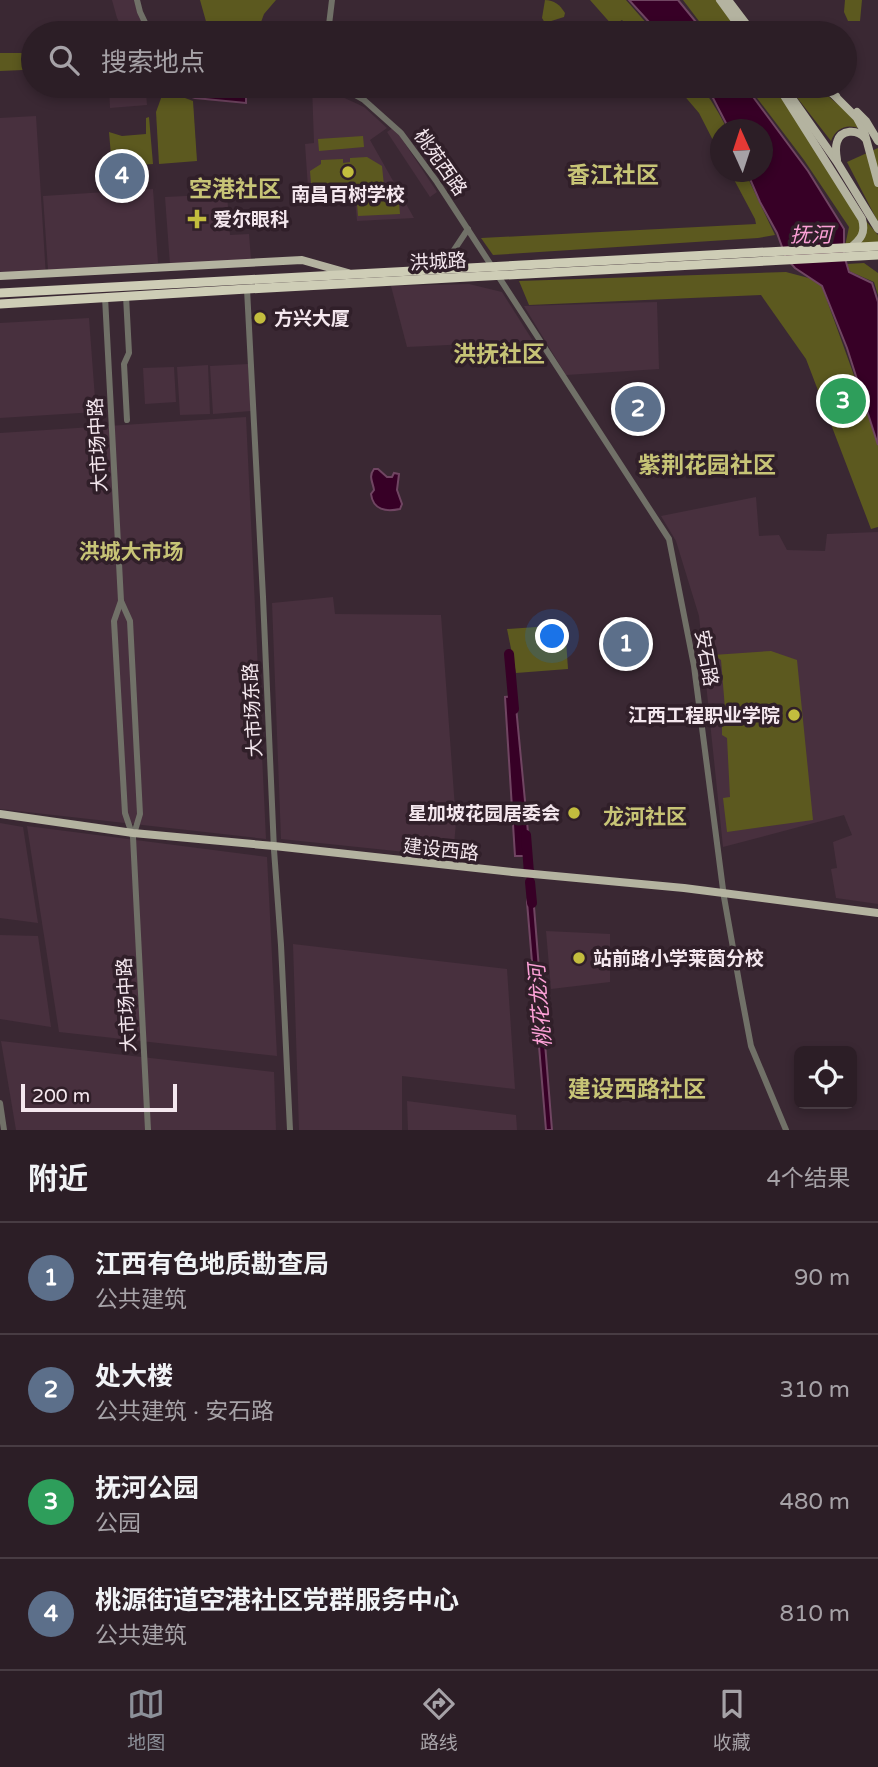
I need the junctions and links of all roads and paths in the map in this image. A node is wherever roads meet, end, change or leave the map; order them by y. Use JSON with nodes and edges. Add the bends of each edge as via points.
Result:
{"nodes":[{"id":1,"x":137,"y":0,"type":"edge"},
{"id":2,"x":332,"y":0,"type":"edge"},
{"id":3,"x":719,"y":0,"type":"edge"},
{"id":4,"x":728,"y":0,"type":"edge"},
{"id":5,"x":144,"y":21,"type":"edge"},
{"id":6,"x":329,"y":21,"type":"edge"},
{"id":7,"x":735,"y":21,"type":"edge"},
{"id":8,"x":744,"y":21,"type":"edge"},
{"id":9,"x":361,"y":98,"type":"edge"},
{"id":10,"x":787,"y":98,"type":"edge"},
{"id":11,"x":789,"y":98,"type":"edge"},
{"id":12,"x":837,"y":98,"type":"edge"},
{"id":13,"x":839,"y":98,"type":"edge"},
{"id":14,"x":878,"y":141,"type":"edge"},
{"id":15,"x":869,"y":144,"type":"junction"},
{"id":16,"x":837,"y":162,"type":"junction"},
{"id":17,"x":878,"y":183,"type":"edge"},
{"id":18,"x":468,"y":229,"type":"junction"},
{"id":19,"x":878,"y":229,"type":"edge"},
{"id":20,"x":878,"y":246,"type":"edge"},
{"id":21,"x":848,"y":252,"type":"junction"},
{"id":22,"x":878,"y":255,"type":"edge"},
{"id":23,"x":763,"y":257,"type":"junction"},
{"id":24,"x":878,"y":264,"type":"edge"},
{"id":25,"x":491,"y":266,"type":"junction"},
{"id":26,"x":442,"y":268,"type":"junction"},
{"id":27,"x":350,"y":274,"type":"junction"},
{"id":28,"x":497,"y":275,"type":"junction"},
{"id":29,"x":0,"y":276,"type":"edge"},
{"id":30,"x":247,"y":289,"type":"junction"},
{"id":31,"x":0,"y":293,"type":"edge"},
{"id":32,"x":105,"y":293,"type":"junction"},
{"id":33,"x":126,"y":296,"type":"junction"},
{"id":34,"x":0,"y":304,"type":"edge"},
{"id":35,"x":127,"y":421,"type":"dead end"},
{"id":36,"x":121,"y":601,"type":"junction"},
{"id":37,"x":0,"y":816,"type":"edge"},
{"id":38,"x":133,"y":834,"type":"junction"},
{"id":39,"x":274,"y":848,"type":"junction"},
{"id":40,"x":723,"y":895,"type":"junction"},
{"id":41,"x":878,"y":915,"type":"edge"},
{"id":42,"x":0,"y":1103,"type":"edge"},
{"id":43,"x":4,"y":1130,"type":"edge"},
{"id":44,"x":148,"y":1130,"type":"edge"},
{"id":45,"x":290,"y":1130,"type":"edge"},
{"id":46,"x":786,"y":1130,"type":"edge"}],
"edges":[{"from":1,"to":5,"type":"street"},
{"from":2,"to":6,"type":"street"},
{"from":3,"to":7,"type":"main road"},
{"from":4,"to":8,"type":"main road"},
{"from":9,"to":18,"type":"street","name":"桃苑西路","via":[[401,133]]},
{"from":10,"to":21,"type":"main road","via":[[862,219],[863,235]]},
{"from":11,"to":16,"type":"main road"},
{"from":12,"to":15,"type":"main road","via":[[857,118]]},
{"from":13,"to":14,"type":"main road","via":[[866,121]]},
{"from":15,"to":16,"type":"main road","via":[[860,133],[847,132],[836,144]]},
{"from":15,"to":17,"type":"main road"},
{"from":16,"to":19,"type":"main road"},
{"from":18,"to":25,"type":"street","name":"桃苑西路"},
{"from":18,"to":26,"type":"street"},
{"from":20,"to":21,"type":"highway","name":"洪城路"},
{"from":21,"to":22,"type":"highway","name":"洪城路"},
{"from":21,"to":23,"type":"highway","name":"洪城路"},
{"from":21,"to":24,"type":"highway"},
{"from":23,"to":25,"type":"highway","name":"洪城路"},
{"from":23,"to":28,"type":"highway","name":"洪城路"},
{"from":25,"to":26,"type":"highway","name":"洪城路"},
{"from":25,"to":28,"type":"street","name":"桃苑西路"},
{"from":26,"to":27,"type":"highway","name":"洪城路"},
{"from":27,"to":29,"type":"main road","via":[[302,260]]},
{"from":27,"to":32,"type":"highway","name":"洪城路"},
{"from":28,"to":30,"type":"highway","name":"洪城路"},
{"from":28,"to":40,"type":"street","name":"安石路","via":[[669,539],[694,666]]},
{"from":30,"to":33,"type":"highway","name":"洪城路"},
{"from":30,"to":39,"type":"street","name":"大市场东路"},
{"from":31,"to":32,"type":"highway","name":"洪城路"},
{"from":32,"to":33,"type":"highway","name":"洪城路"},
{"from":32,"to":34,"type":"highway","name":"洪城路"},
{"from":32,"to":36,"type":"street","name":"大市场中路"},
{"from":33,"to":35,"type":"street"},
{"from":36,"to":38,"type":"street","name":"大市场中路","via":[[114,621],[125,813]]},
{"from":36,"to":38,"type":"street","name":"大市场中路","via":[[130,621],[140,814]]},
{"from":37,"to":38,"type":"main road","name":"建设西路"},
{"from":38,"to":39,"type":"main road","name":"建设西路"},
{"from":38,"to":44,"type":"street","name":"大市场中路"},
{"from":39,"to":40,"type":"main road","name":"建设西路"},
{"from":39,"to":45,"type":"street","name":"大市场东路"},
{"from":40,"to":41,"type":"main road","name":"建设西路"},
{"from":40,"to":46,"type":"street","name":"安石路","via":[[751,1046]]},
{"from":42,"to":43,"type":"street"}]}
